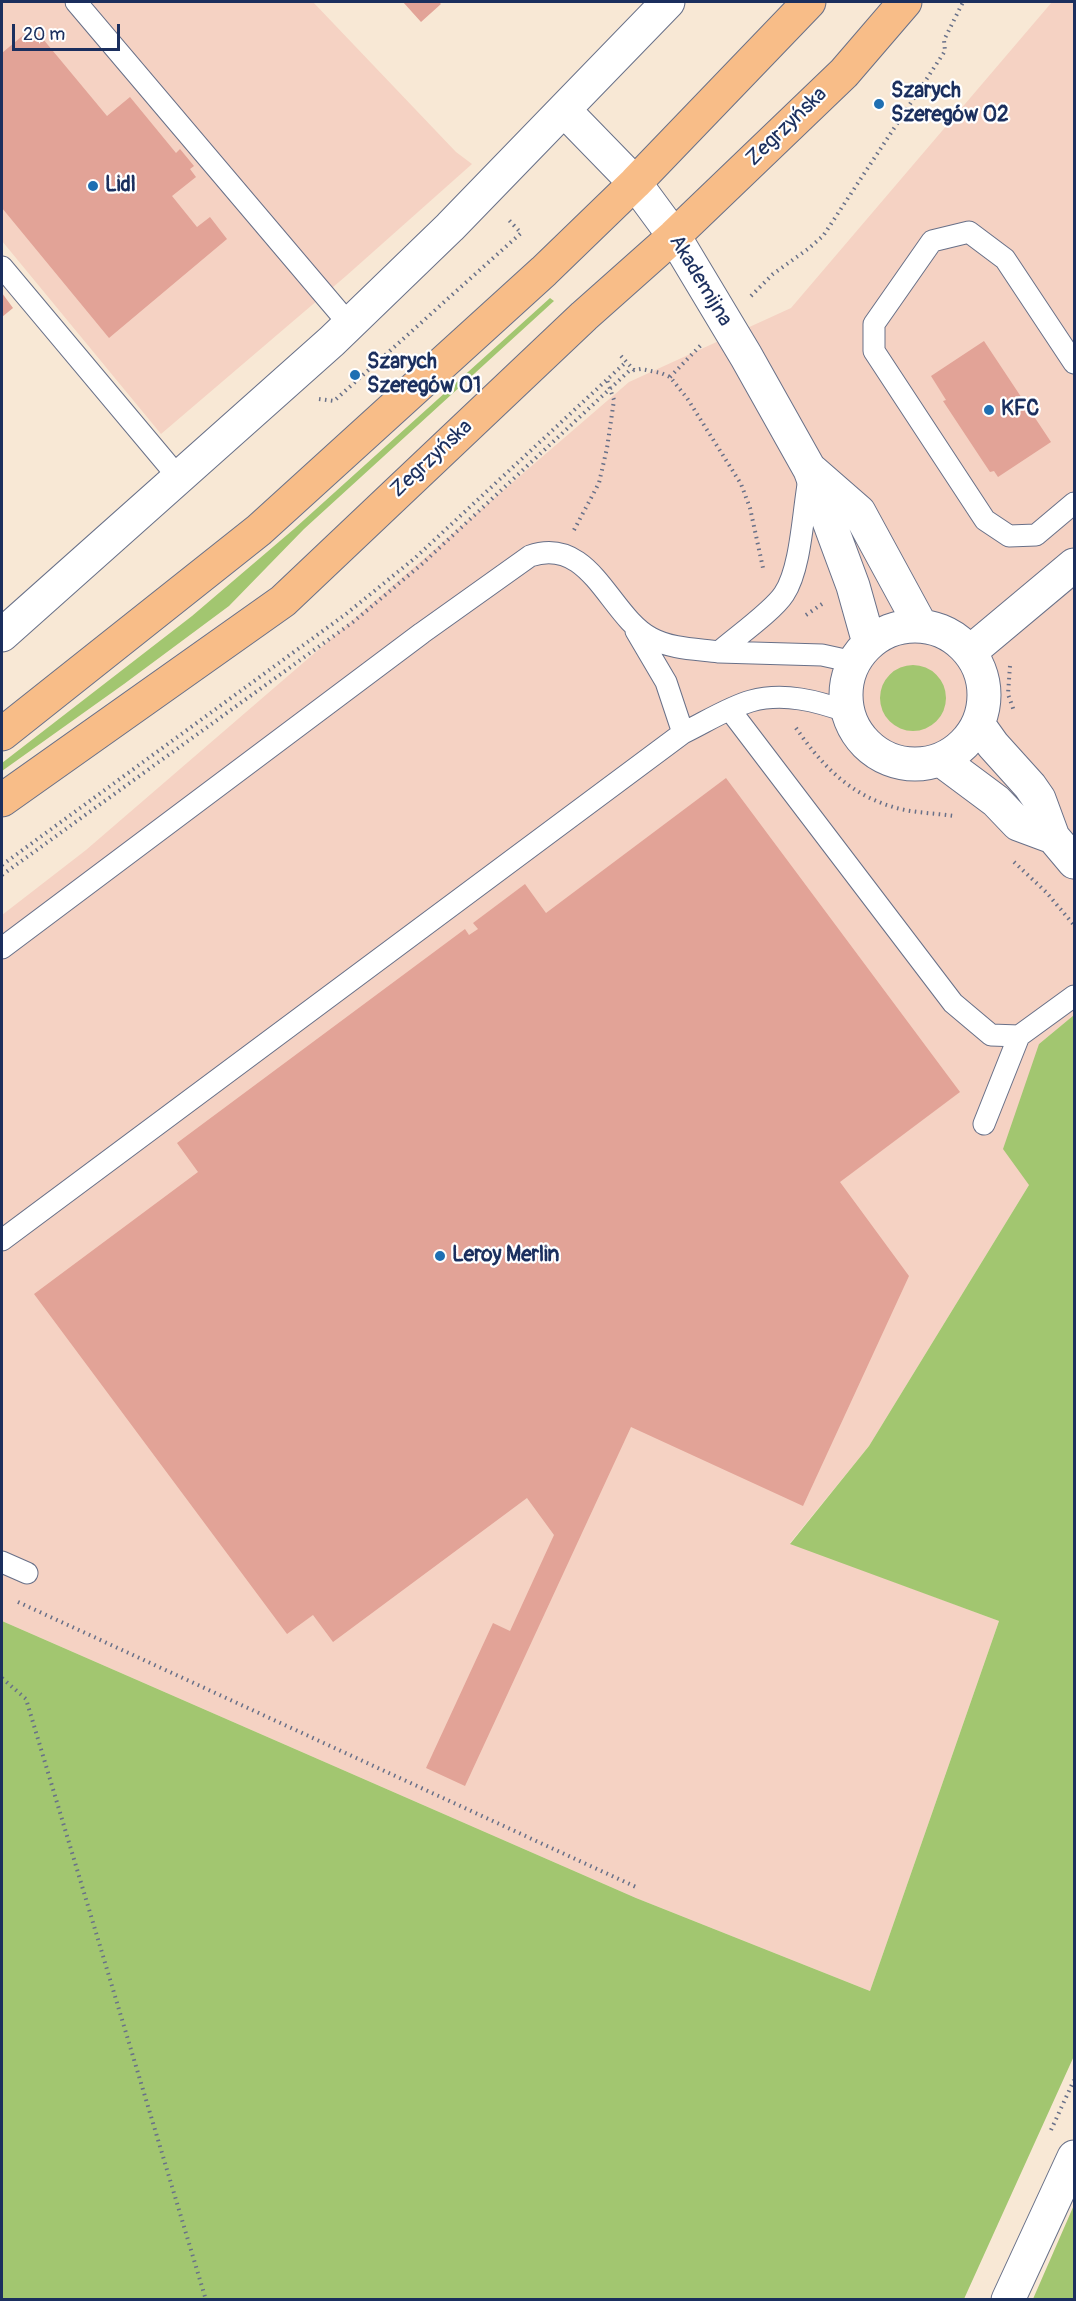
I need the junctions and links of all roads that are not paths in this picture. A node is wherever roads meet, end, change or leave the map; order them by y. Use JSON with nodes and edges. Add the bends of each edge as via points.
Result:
{"nodes":[{"id":1,"x":76,"y":2,"type":"edge"},
{"id":2,"x":668,"y":2,"type":"edge"},
{"id":3,"x":809,"y":2,"type":"edge"},
{"id":4,"x":905,"y":2,"type":"edge"},
{"id":5,"x":564,"y":110,"type":"junction"},
{"id":6,"x":635,"y":183,"type":"junction"},
{"id":7,"x":674,"y":236,"type":"junction"},
{"id":8,"x":2,"y":267,"type":"edge"},
{"id":9,"x":349,"y":324,"type":"junction"},
{"id":10,"x":1074,"y":363,"type":"edge"},
{"id":11,"x":810,"y":470,"type":"junction"},
{"id":12,"x":179,"y":478,"type":"junction"},
{"id":13,"x":1074,"y":503,"type":"edge"},
{"id":14,"x":1074,"y":565,"type":"edge"},
{"id":15,"x":633,"y":626,"type":"junction"},
{"id":16,"x":921,"y":626,"type":"junction"},
{"id":17,"x":2,"y":635,"type":"edge"},
{"id":18,"x":719,"y":652,"type":"junction"},
{"id":19,"x":861,"y":652,"type":"junction"},
{"id":20,"x":970,"y":652,"type":"junction"},
{"id":21,"x":730,"y":710,"type":"junction"},
{"id":22,"x":848,"y":712,"type":"junction"},
{"id":23,"x":978,"y":723,"type":"junction"},
{"id":24,"x":683,"y":733,"type":"junction"},
{"id":25,"x":2,"y":734,"type":"edge"},
{"id":26,"x":941,"y":759,"type":"junction"},
{"id":27,"x":2,"y":800,"type":"edge"},
{"id":28,"x":1053,"y":837,"type":"junction"},
{"id":29,"x":1074,"y":862,"type":"edge"},
{"id":30,"x":2,"y":948,"type":"edge"},
{"id":31,"x":1074,"y":996,"type":"edge"},
{"id":32,"x":1019,"y":1036,"type":"junction"},
{"id":33,"x":984,"y":1124,"type":"dead end"},
{"id":34,"x":2,"y":1240,"type":"edge"},
{"id":35,"x":2,"y":1562,"type":"edge"},
{"id":36,"x":27,"y":1573,"type":"dead end"},
{"id":37,"x":1074,"y":2157,"type":"edge"},
{"id":38,"x":1008,"y":2300,"type":"edge"}],
"edges":[{"from":1,"to":9,"type":"lane"},
{"from":2,"to":5,"type":"street"},
{"from":3,"to":6,"type":"main road"},
{"from":4,"to":7,"type":"main road","name":"Zegrzyńska","via":[[844,73]]},
{"from":5,"to":6,"type":"street","name":"Akademijna"},
{"from":5,"to":9,"type":"street"},
{"from":6,"to":7,"type":"street","name":"Akademijna"},
{"from":6,"to":25,"type":"main road","via":[[259,530]]},
{"from":7,"to":11,"type":"street","name":"Akademijna"},
{"from":7,"to":27,"type":"main road","name":"Zegrzyńska","via":[[283,601]]},
{"from":8,"to":12,"type":"lane"},
{"from":9,"to":12,"type":"street"},
{"from":10,"to":13,"type":"lane","via":[[1005,259],[969,232],[932,241],[874,324],[874,351],[985,520],[1009,536],[1036,535]]},
{"from":11,"to":16,"type":"street","name":"Akademijna","via":[[859,512]]},
{"from":11,"to":18,"type":"lane","via":[[790,584],[775,604]]},
{"from":11,"to":19,"type":"street","name":"Akademijna","via":[[856,596]]},
{"from":12,"to":17,"type":"street"},
{"from":14,"to":20,"type":"street"},
{"from":15,"to":18,"type":"lane","via":[[670,645]]},
{"from":15,"to":24,"type":"lane","via":[[666,682]]},
{"from":15,"to":30,"type":"lane","via":[[593,574],[576,560],[552,552],[519,563]]},
{"from":16,"to":19,"type":"street","via":[[888,631]]},
{"from":16,"to":20,"type":"street","via":[[948,633]]},
{"from":18,"to":19,"type":"lane","via":[[822,656]]},
{"from":19,"to":22,"type":"street","via":[[847,686]]},
{"from":20,"to":23,"type":"street","via":[[984,687]]},
{"from":21,"to":22,"type":"lane","via":[[751,701],[785,697],[807,699]]},
{"from":21,"to":24,"type":"lane"},
{"from":21,"to":32,"type":"lane","via":[[953,1003],[991,1035]]},
{"from":22,"to":26,"type":"street","via":[[854,728],[876,753],[908,764]]},
{"from":23,"to":26,"type":"street","via":[[969,739]]},
{"from":23,"to":28,"type":"street","via":[[1039,799]]},
{"from":24,"to":34,"type":"lane"},
{"from":26,"to":28,"type":"street","via":[[996,801],[1018,824]]},
{"from":28,"to":29,"type":"street"},
{"from":31,"to":32,"type":"lane"},
{"from":32,"to":33,"type":"lane"},
{"from":35,"to":36,"type":"lane"},
{"from":37,"to":38,"type":"street"}]}
